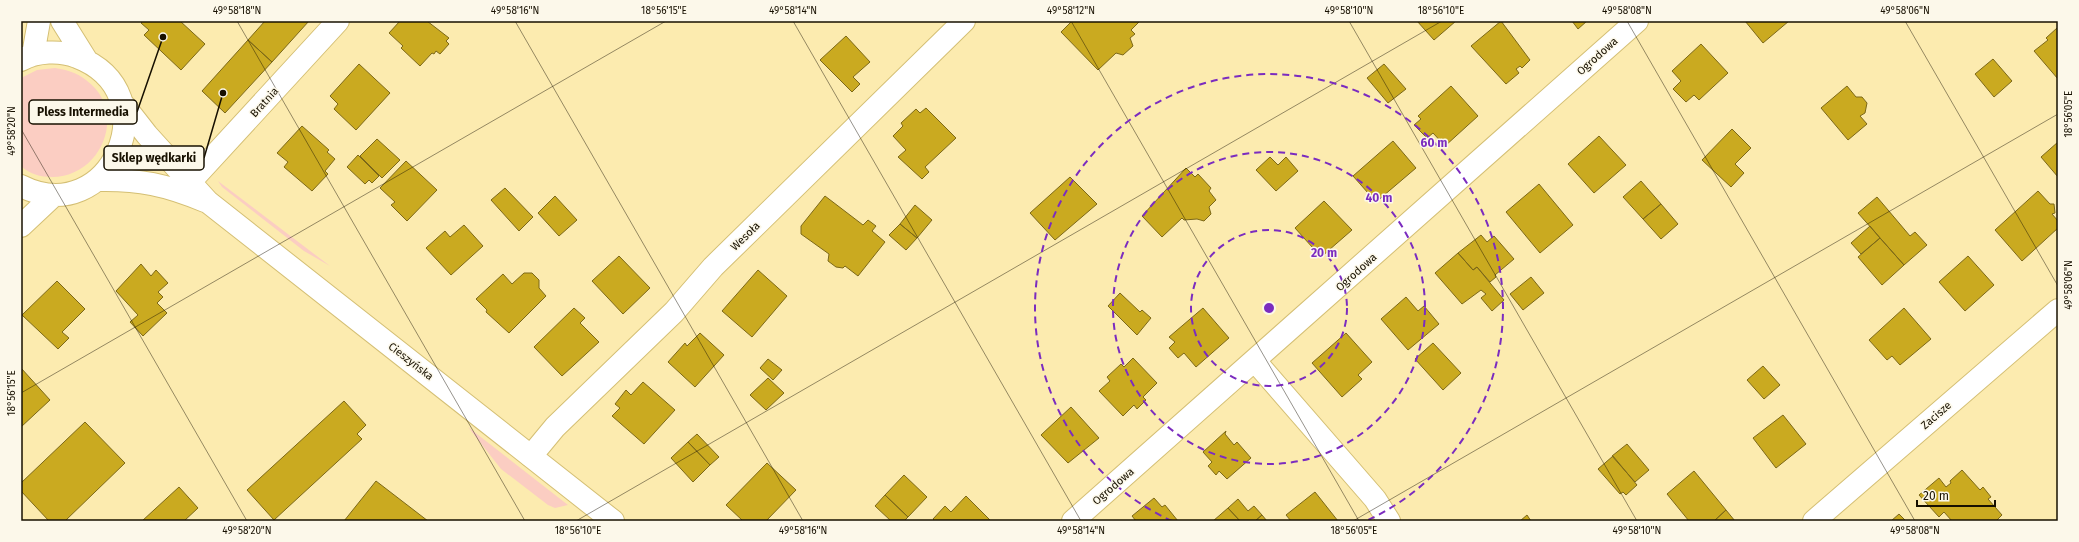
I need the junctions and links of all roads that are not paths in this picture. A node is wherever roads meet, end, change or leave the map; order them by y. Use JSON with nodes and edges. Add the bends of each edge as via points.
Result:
{"nodes":[{"id":1,"x":39,"y":21,"type":"edge"},
{"id":2,"x":62,"y":21,"type":"edge"},
{"id":3,"x":338,"y":21,"type":"edge"},
{"id":4,"x":964,"y":21,"type":"edge"},
{"id":5,"x":1637,"y":21,"type":"edge"},
{"id":6,"x":25,"y":58,"type":"edge"},
{"id":7,"x":87,"y":61,"type":"junction"},
{"id":8,"x":122,"y":103,"type":"junction"},
{"id":9,"x":98,"y":180,"type":"junction"},
{"id":10,"x":190,"y":182,"type":"junction"},
{"id":11,"x":21,"y":186,"type":"edge"},
{"id":12,"x":54,"y":195,"type":"junction"},
{"id":13,"x":208,"y":202,"type":"junction"},
{"id":14,"x":21,"y":226,"type":"edge"},
{"id":15,"x":2058,"y":310,"type":"edge"},
{"id":16,"x":1255,"y":361,"type":"junction"},
{"id":17,"x":531,"y":456,"type":"junction"},
{"id":18,"x":613,"y":521,"type":"edge"},
{"id":19,"x":1073,"y":521,"type":"edge"},
{"id":20,"x":1389,"y":521,"type":"edge"},
{"id":21,"x":1814,"y":521,"type":"edge"}],
"edges":[{"from":1,"to":6,"type":"street"},
{"from":2,"to":7,"type":"street"},
{"from":3,"to":10,"type":"street","name":"Bratnia"},
{"from":4,"to":17,"type":"street","name":"Wesoła","via":[[713,267],[678,308],[556,427]]},
{"from":5,"to":16,"type":"street","name":"Ogrodowa"},
{"from":6,"to":7,"type":"street","via":[[52,52],[64,53]]},
{"from":7,"to":8,"type":"street","via":[[102,71],[114,86]]},
{"from":8,"to":9,"type":"street","via":[[125,124],[122,145],[112,164]]},
{"from":8,"to":10,"type":"street","name":"Cieszyńska"},
{"from":9,"to":12,"type":"street","via":[[77,190]]},
{"from":9,"to":13,"type":"street","name":"Cieszyńska","via":[[156,183]]},
{"from":10,"to":13,"type":"street","name":"Cieszyńska"},
{"from":11,"to":12,"type":"street"},
{"from":12,"to":14,"type":"street"},
{"from":13,"to":17,"type":"street","name":"Cieszyńska"},
{"from":15,"to":21,"type":"street","name":"Zacisze"},
{"from":16,"to":19,"type":"street","name":"Ogrodowa"},
{"from":16,"to":20,"type":"street","via":[[1375,499]]},
{"from":17,"to":18,"type":"street","name":"Cieszyńska"}]}
